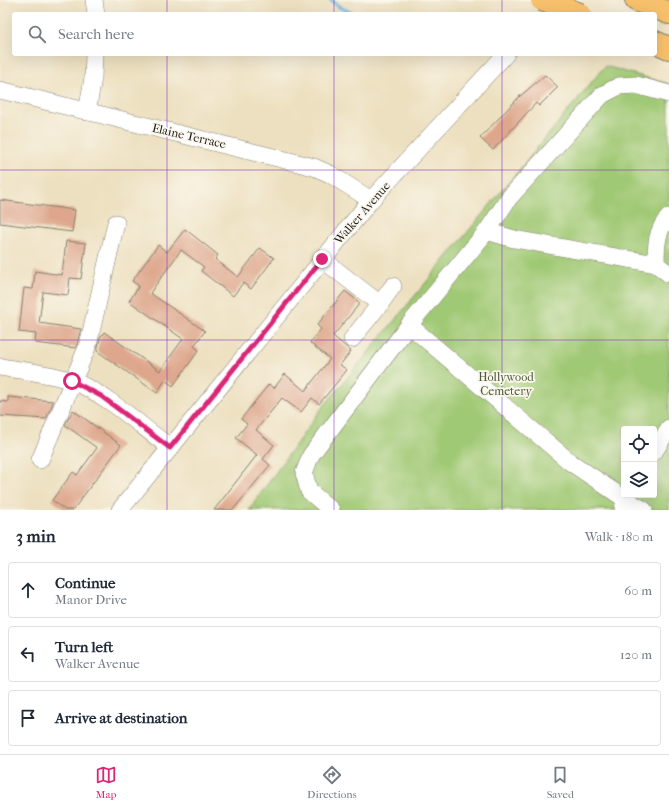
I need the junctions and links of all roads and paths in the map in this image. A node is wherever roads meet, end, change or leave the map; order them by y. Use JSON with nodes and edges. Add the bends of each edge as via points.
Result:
{"nodes":[{"id":1,"x":94,"y":0,"type":"edge"},
{"id":2,"x":542,"y":0,"type":"edge"},
{"id":3,"x":557,"y":0,"type":"edge"},
{"id":4,"x":639,"y":1,"type":"edge"},
{"id":5,"x":96,"y":12,"type":"edge"},
{"id":6,"x":546,"y":12,"type":"edge"},
{"id":7,"x":575,"y":12,"type":"edge"},
{"id":8,"x":669,"y":13,"type":"edge"},
{"id":9,"x":657,"y":43,"type":"edge"},
{"id":10,"x":669,"y":48,"type":"edge"},
{"id":11,"x":94,"y":56,"type":"edge"},
{"id":12,"x":504,"y":56,"type":"edge"},
{"id":13,"x":0,"y":90,"type":"edge"},
{"id":14,"x":669,"y":94,"type":"edge"},
{"id":15,"x":87,"y":112,"type":"junction"},
{"id":16,"x":371,"y":200,"type":"junction"},
{"id":17,"x":669,"y":217,"type":"edge"},
{"id":18,"x":116,"y":223,"type":"dead end"},
{"id":19,"x":487,"y":231,"type":"junction"},
{"id":20,"x":322,"y":259,"type":"junction"},
{"id":21,"x":663,"y":269,"type":"edge"},
{"id":22,"x":393,"y":286,"type":"dead end"},
{"id":23,"x":380,"y":304,"type":"junction"},
{"id":24,"x":409,"y":325,"type":"junction"},
{"id":25,"x":352,"y":339,"type":"dead end"},
{"id":26,"x":0,"y":367,"type":"edge"},
{"id":27,"x":72,"y":381,"type":"junction"},
{"id":28,"x":669,"y":428,"type":"edge"},
{"id":29,"x":657,"y":447,"type":"edge"},
{"id":30,"x":170,"y":448,"type":"junction"},
{"id":31,"x":40,"y":460,"type":"dead end"},
{"id":32,"x":625,"y":501,"type":"edge"},
{"id":33,"x":120,"y":510,"type":"edge"},
{"id":34,"x":331,"y":510,"type":"edge"},
{"id":35,"x":644,"y":510,"type":"edge"}],
"edges":[{"from":1,"to":5,"type":"street"},
{"from":2,"to":7,"type":"highway","bridge":true},
{"from":3,"to":6,"type":"street"},
{"from":4,"to":8,"type":"highway"},
{"from":9,"to":10,"type":"highway"},
{"from":11,"to":15,"type":"street"},
{"from":12,"to":16,"type":"street","name":"Walker Avenue"},
{"from":13,"to":15,"type":"street","name":"Elaine Terrace"},
{"from":14,"to":19,"type":"street","via":[[636,85],[619,86],[602,94],[509,198]]},
{"from":15,"to":16,"type":"street","name":"Elaine Terrace","via":[[314,167]]},
{"from":16,"to":20,"type":"street","name":"Walker Avenue"},
{"from":17,"to":21,"type":"street","via":[[662,224],[656,245]]},
{"from":18,"to":27,"type":"street","via":[[88,345]]},
{"from":19,"to":21,"type":"street","via":[[514,239]]},
{"from":19,"to":24,"type":"street"},
{"from":20,"to":23,"type":"street"},
{"from":20,"to":30,"type":"street","name":"Walker Avenue"},
{"from":22,"to":23,"type":"street"},
{"from":23,"to":25,"type":"street"},
{"from":24,"to":32,"type":"street","via":[[570,462]]},
{"from":24,"to":34,"type":"street","via":[[311,455],[304,473],[309,491]]},
{"from":26,"to":27,"type":"street"},
{"from":27,"to":30,"type":"street","via":[[101,396]]},
{"from":27,"to":31,"type":"street"},
{"from":28,"to":29,"type":"street"},
{"from":30,"to":33,"type":"street","name":"Walker Avenue"},
{"from":32,"to":35,"type":"street"}]}
